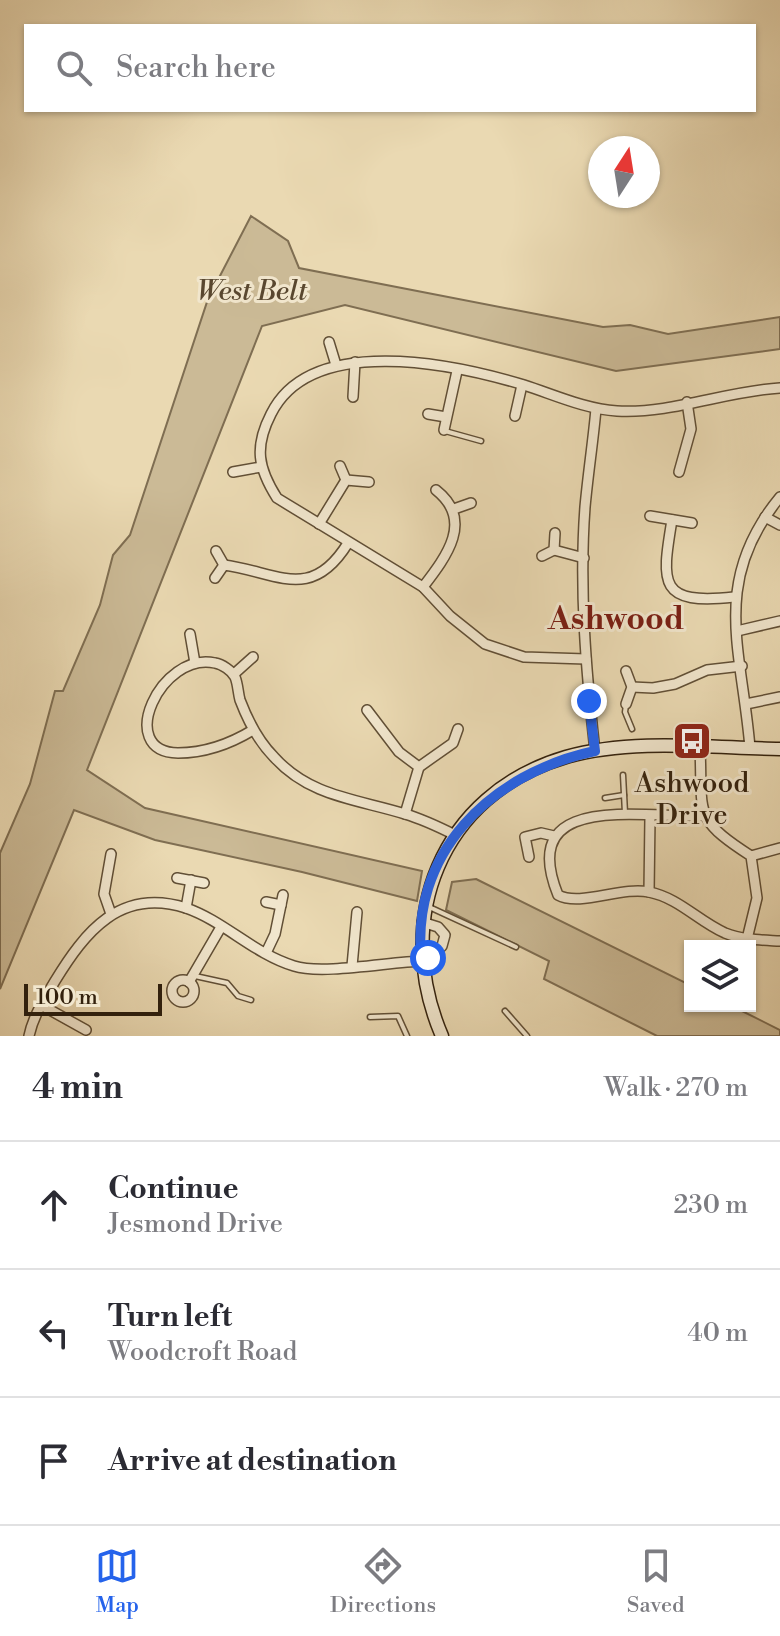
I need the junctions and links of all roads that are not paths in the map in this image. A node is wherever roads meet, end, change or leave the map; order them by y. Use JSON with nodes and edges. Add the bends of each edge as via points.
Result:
{"nodes":[{"id":1,"x":329,"y":342,"type":"dead end"},
{"id":2,"x":355,"y":362,"type":"junction"},
{"id":3,"x":336,"y":365,"type":"junction"},
{"id":4,"x":457,"y":371,"type":"junction"},
{"id":5,"x":522,"y":385,"type":"junction"},
{"id":6,"x":780,"y":388,"type":"edge"},
{"id":7,"x":353,"y":397,"type":"dead end"},
{"id":8,"x":687,"y":402,"type":"junction"},
{"id":9,"x":596,"y":409,"type":"junction"},
{"id":10,"x":428,"y":414,"type":"dead end"},
{"id":11,"x":515,"y":416,"type":"dead end"},
{"id":12,"x":446,"y":417,"type":"junction"},
{"id":13,"x":444,"y":430,"type":"joint"},
{"id":14,"x":481,"y":441,"type":"dead end"},
{"id":15,"x":686,"y":452,"type":"junction"},
{"id":16,"x":697,"y":456,"type":"dead end"},
{"id":17,"x":340,"y":466,"type":"dead end"},
{"id":18,"x":261,"y":467,"type":"junction"},
{"id":19,"x":233,"y":472,"type":"dead end"},
{"id":20,"x":679,"y":472,"type":"dead end"},
{"id":21,"x":346,"y":480,"type":"junction"},
{"id":22,"x":369,"y":482,"type":"dead end"},
{"id":23,"x":436,"y":490,"type":"dead end"},
{"id":24,"x":780,"y":497,"type":"edge"},
{"id":25,"x":471,"y":503,"type":"dead end"},
{"id":26,"x":454,"y":509,"type":"junction"},
{"id":27,"x":650,"y":516,"type":"dead end"},
{"id":28,"x":765,"y":517,"type":"junction"},
{"id":29,"x":672,"y":520,"type":"junction"},
{"id":30,"x":692,"y":523,"type":"dead end"},
{"id":31,"x":319,"y":524,"type":"junction"},
{"id":32,"x":780,"y":525,"type":"edge"},
{"id":33,"x":555,"y":533,"type":"dead end"},
{"id":34,"x":348,"y":543,"type":"junction"},
{"id":35,"x":554,"y":550,"type":"junction"},
{"id":36,"x":216,"y":551,"type":"dead end"},
{"id":37,"x":542,"y":556,"type":"dead end"},
{"id":38,"x":584,"y":558,"type":"junction"},
{"id":39,"x":224,"y":565,"type":"junction"},
{"id":40,"x":215,"y":578,"type":"dead end"},
{"id":41,"x":423,"y":587,"type":"junction"},
{"id":42,"x":734,"y":597,"type":"junction"},
{"id":43,"x":780,"y":621,"type":"edge"},
{"id":44,"x":737,"y":631,"type":"junction"},
{"id":45,"x":190,"y":634,"type":"dead end"},
{"id":46,"x":253,"y":657,"type":"dead end"},
{"id":47,"x":586,"y":659,"type":"junction"},
{"id":48,"x":195,"y":663,"type":"junction"},
{"id":49,"x":742,"y":666,"type":"junction"},
{"id":50,"x":626,"y":671,"type":"dead end"},
{"id":51,"x":234,"y":674,"type":"junction"},
{"id":52,"x":632,"y":687,"type":"junction"},
{"id":53,"x":780,"y":697,"type":"edge"},
{"id":54,"x":626,"y":704,"type":"joint"},
{"id":55,"x":746,"y":704,"type":"junction"},
{"id":56,"x":367,"y":710,"type":"dead end"},
{"id":57,"x":458,"y":729,"type":"dead end"},
{"id":58,"x":632,"y":729,"type":"dead end"},
{"id":59,"x":253,"y":730,"type":"junction"},
{"id":60,"x":700,"y":748,"type":"junction"},
{"id":61,"x":750,"y":748,"type":"junction"},
{"id":62,"x":780,"y":749,"type":"edge"},
{"id":63,"x":595,"y":751,"type":"junction"},
{"id":64,"x":419,"y":767,"type":"junction"},
{"id":65,"x":623,"y":775,"type":"dead end"},
{"id":66,"x":624,"y":795,"type":"junction"},
{"id":67,"x":605,"y":798,"type":"dead end"},
{"id":68,"x":405,"y":814,"type":"junction"},
{"id":69,"x":703,"y":816,"type":"junction"},
{"id":70,"x":625,"y":817,"type":"junction"},
{"id":71,"x":650,"y":817,"type":"junction"},
{"id":72,"x":455,"y":835,"type":"junction"},
{"id":73,"x":554,"y":836,"type":"junction"},
{"id":74,"x":780,"y":848,"type":"edge"},
{"id":75,"x":111,"y":854,"type":"dead end"},
{"id":76,"x":751,"y":856,"type":"junction"},
{"id":77,"x":529,"y":857,"type":"dead end"},
{"id":78,"x":177,"y":878,"type":"dead end"},
{"id":79,"x":191,"y":880,"type":"junction"},
{"id":80,"x":204,"y":883,"type":"dead end"},
{"id":81,"x":649,"y":892,"type":"junction"},
{"id":82,"x":266,"y":902,"type":"dead end"},
{"id":83,"x":425,"y":905,"type":"junction"},
{"id":84,"x":186,"y":908,"type":"junction"},
{"id":85,"x":357,"y":912,"type":"dead end"},
{"id":86,"x":111,"y":914,"type":"junction"},
{"id":87,"x":422,"y":922,"type":"junction"},
{"id":88,"x":221,"y":927,"type":"junction"},
{"id":89,"x":747,"y":939,"type":"junction"},
{"id":90,"x":780,"y":941,"type":"edge"},
{"id":91,"x":516,"y":947,"type":"dead end"},
{"id":92,"x":266,"y":953,"type":"junction"},
{"id":93,"x":422,"y":963,"type":"junction"},
{"id":94,"x":352,"y":966,"type":"junction"},
{"id":95,"x":191,"y":978,"type":"joint"},
{"id":96,"x":251,"y":1000,"type":"dead end"},
{"id":97,"x":41,"y":1005,"type":"junction"},
{"id":98,"x":505,"y":1011,"type":"dead end"},
{"id":99,"x":370,"y":1017,"type":"dead end"},
{"id":100,"x":86,"y":1030,"type":"dead end"},
{"id":101,"x":437,"y":1034,"type":"edge"},
{"id":102,"x":29,"y":1036,"type":"edge"},
{"id":103,"x":407,"y":1036,"type":"edge"},
{"id":104,"x":527,"y":1036,"type":"edge"}],
"edges":[{"from":1,"to":3,"type":"street"},
{"from":2,"to":3,"type":"street"},
{"from":2,"to":4,"type":"street"},
{"from":2,"to":7,"type":"street"},
{"from":3,"to":18,"type":"street","via":[[281,395],[262,433]]},
{"from":4,"to":5,"type":"street"},
{"from":4,"to":12,"type":"street"},
{"from":5,"to":9,"type":"street"},
{"from":5,"to":11,"type":"street"},
{"from":6,"to":8,"type":"street"},
{"from":8,"to":9,"type":"street","via":[[653,409]]},
{"from":8,"to":15,"type":"street","via":[[691,429]]},
{"from":9,"to":38,"type":"street"},
{"from":10,"to":12,"type":"street"},
{"from":12,"to":13,"type":"street"},
{"from":13,"to":14,"type":"lane"},
{"from":15,"to":16,"type":"street"},
{"from":15,"to":20,"type":"street"},
{"from":17,"to":21,"type":"street"},
{"from":18,"to":19,"type":"street"},
{"from":18,"to":31,"type":"street","via":[[277,498]]},
{"from":21,"to":22,"type":"street"},
{"from":21,"to":31,"type":"street"},
{"from":23,"to":26,"type":"street"},
{"from":24,"to":28,"type":"street"},
{"from":25,"to":26,"type":"street"},
{"from":26,"to":41,"type":"street","via":[[448,550]]},
{"from":27,"to":29,"type":"street"},
{"from":28,"to":32,"type":"street"},
{"from":28,"to":42,"type":"street","via":[[744,556]]},
{"from":29,"to":30,"type":"street"},
{"from":29,"to":42,"type":"street","via":[[665,562],[672,588],[698,601]]},
{"from":31,"to":34,"type":"street"},
{"from":33,"to":35,"type":"street"},
{"from":34,"to":39,"type":"street","via":[[328,569],[290,581]]},
{"from":34,"to":41,"type":"street"},
{"from":35,"to":37,"type":"street"},
{"from":35,"to":38,"type":"street"},
{"from":36,"to":39,"type":"street"},
{"from":38,"to":47,"type":"street"},
{"from":39,"to":40,"type":"street"},
{"from":41,"to":47,"type":"street","via":[[485,644],[524,657]]},
{"from":42,"to":44,"type":"street"},
{"from":43,"to":44,"type":"street"},
{"from":44,"to":49,"type":"street"},
{"from":45,"to":48,"type":"street"},
{"from":46,"to":51,"type":"street"},
{"from":47,"to":63,"type":"street"},
{"from":48,"to":51,"type":"street","via":[[215,663]]},
{"from":48,"to":59,"type":"street","via":[[176,672],[157,692],[146,725],[152,742],[177,753],[227,745]]},
{"from":49,"to":52,"type":"street","via":[[707,670],[675,684]]},
{"from":49,"to":55,"type":"street"},
{"from":50,"to":52,"type":"street"},
{"from":51,"to":59,"type":"street"},
{"from":52,"to":54,"type":"street"},
{"from":53,"to":55,"type":"street"},
{"from":54,"to":58,"type":"lane"},
{"from":55,"to":61,"type":"street"},
{"from":56,"to":64,"type":"street","via":[[399,752]]},
{"from":57,"to":64,"type":"street","via":[[453,743]]},
{"from":59,"to":68,"type":"street","via":[[283,768],[308,786]]},
{"from":60,"to":61,"type":"street"},
{"from":60,"to":63,"type":"street"},
{"from":60,"to":69,"type":"street"},
{"from":61,"to":62,"type":"street"},
{"from":63,"to":72,"type":"street","via":[[539,767],[501,788]]},
{"from":64,"to":68,"type":"street"},
{"from":65,"to":66,"type":"lane"},
{"from":66,"to":67,"type":"lane"},
{"from":66,"to":70,"type":"lane"},
{"from":68,"to":72,"type":"street"},
{"from":69,"to":71,"type":"street"},
{"from":69,"to":76,"type":"street"},
{"from":70,"to":71,"type":"street"},
{"from":70,"to":73,"type":"street","via":[[568,821]]},
{"from":71,"to":81,"type":"street"},
{"from":72,"to":83,"type":"street"},
{"from":73,"to":77,"type":"street","via":[[525,837]]},
{"from":73,"to":81,"type":"street","via":[[549,857],[558,895],[569,900]]},
{"from":74,"to":76,"type":"street"},
{"from":75,"to":86,"type":"street","via":[[104,894]]},
{"from":76,"to":89,"type":"street","via":[[757,898]]},
{"from":78,"to":79,"type":"street"},
{"from":79,"to":80,"type":"street"},
{"from":79,"to":84,"type":"street"},
{"from":81,"to":89,"type":"street","via":[[678,902],[727,934]]},
{"from":82,"to":92,"type":"street","via":[[282,900]]},
{"from":83,"to":87,"type":"street"},
{"from":83,"to":91,"type":"lane"},
{"from":84,"to":86,"type":"street","via":[[150,904]]},
{"from":84,"to":88,"type":"street"},
{"from":85,"to":94,"type":"street"},
{"from":86,"to":97,"type":"street","via":[[89,930]]},
{"from":87,"to":93,"type":"street"},
{"from":87,"to":93,"type":"street","via":[[445,935],[442,946]]},
{"from":88,"to":92,"type":"street"},
{"from":88,"to":95,"type":"street"},
{"from":89,"to":90,"type":"street"},
{"from":92,"to":94,"type":"street","via":[[295,967]]},
{"from":93,"to":94,"type":"street"},
{"from":93,"to":101,"type":"street"},
{"from":95,"to":96,"type":"lane","via":[[227,983],[238,996]]},
{"from":97,"to":100,"type":"street"},
{"from":97,"to":102,"type":"street"},
{"from":98,"to":104,"type":"lane"},
{"from":99,"to":103,"type":"lane","via":[[398,1016]]}]}
